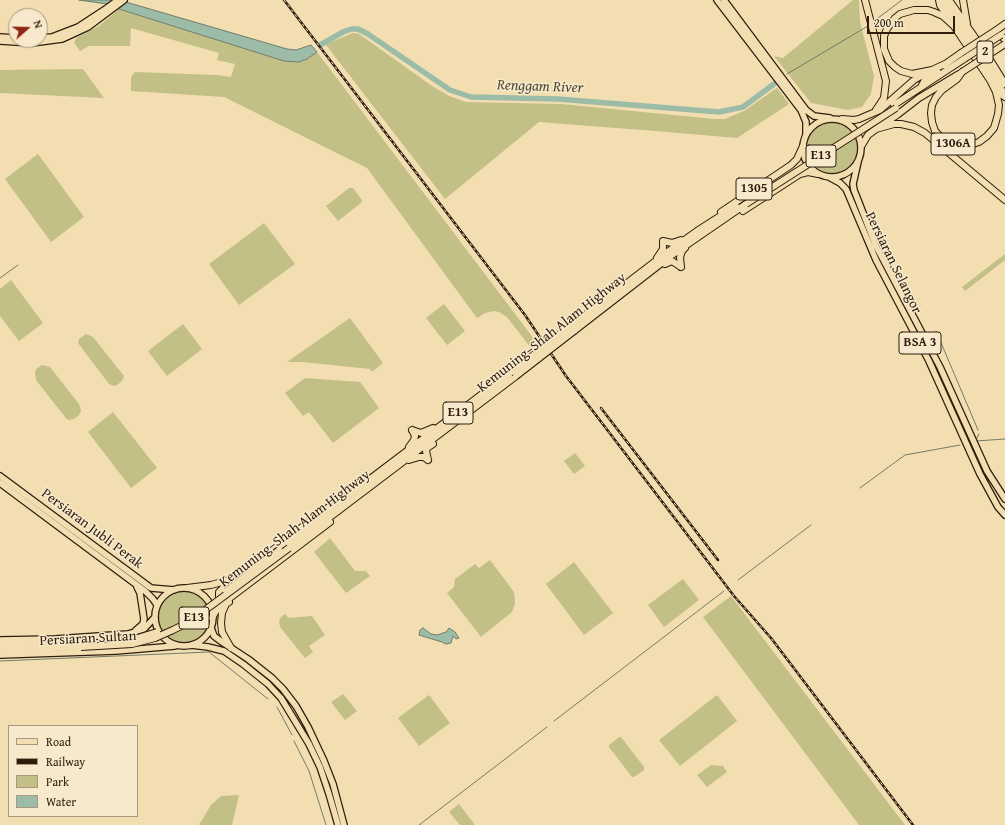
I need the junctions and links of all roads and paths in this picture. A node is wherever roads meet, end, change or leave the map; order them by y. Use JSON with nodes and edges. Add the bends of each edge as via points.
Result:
{"nodes":[{"id":1,"x":118,"y":0,"type":"edge"},
{"id":2,"x":124,"y":0,"type":"edge"},
{"id":3,"x":717,"y":0,"type":"edge"},
{"id":4,"x":724,"y":0,"type":"edge"},
{"id":5,"x":865,"y":0,"type":"edge"},
{"id":6,"x":938,"y":0,"type":"edge"},
{"id":7,"x":942,"y":0,"type":"edge"},
{"id":8,"x":949,"y":0,"type":"edge"},
{"id":9,"x":963,"y":0,"type":"edge"},
{"id":10,"x":109,"y":9,"type":"junction"},
{"id":11,"x":1005,"y":24,"type":"edge"},
{"id":12,"x":967,"y":25,"type":"junction"},
{"id":13,"x":954,"y":26,"type":"junction"},
{"id":14,"x":48,"y":37,"type":"edge"},
{"id":15,"x":1004,"y":38,"type":"edge"},
{"id":16,"x":0,"y":42,"type":"edge"},
{"id":17,"x":966,"y":61,"type":"junction"},
{"id":18,"x":947,"y":63,"type":"junction"},
{"id":19,"x":932,"y":70,"type":"junction"},
{"id":20,"x":962,"y":72,"type":"junction"},
{"id":21,"x":1004,"y":81,"type":"edge"},
{"id":22,"x":992,"y":82,"type":"junction"},
{"id":23,"x":920,"y":88,"type":"junction"},
{"id":24,"x":1005,"y":96,"type":"edge"},
{"id":25,"x":919,"y":98,"type":"junction"},
{"id":26,"x":905,"y":102,"type":"junction"},
{"id":27,"x":895,"y":106,"type":"junction"},
{"id":28,"x":874,"y":113,"type":"junction"},
{"id":29,"x":830,"y":118,"type":"junction"},
{"id":30,"x":842,"y":119,"type":"junction"},
{"id":31,"x":876,"y":129,"type":"junction"},
{"id":32,"x":806,"y":135,"type":"junction"},
{"id":33,"x":803,"y":146,"type":"junction"},
{"id":34,"x":862,"y":146,"type":"junction"},
{"id":35,"x":858,"y":162,"type":"junction"},
{"id":36,"x":818,"y":174,"type":"junction"},
{"id":37,"x":828,"y":177,"type":"junction"},
{"id":38,"x":1005,"y":200,"type":"edge"},
{"id":39,"x":703,"y":231,"type":"junction"},
{"id":40,"x":688,"y":241,"type":"junction"},
{"id":41,"x":653,"y":266,"type":"junction"},
{"id":42,"x":573,"y":329,"type":"junction"},
{"id":43,"x":450,"y":419,"type":"junction"},
{"id":44,"x":448,"y":428,"type":"junction"},
{"id":45,"x":406,"y":452,"type":"junction"},
{"id":46,"x":399,"y":466,"type":"junction"},
{"id":47,"x":0,"y":476,"type":"edge"},
{"id":48,"x":0,"y":483,"type":"edge"},
{"id":49,"x":358,"y":497,"type":"junction"},
{"id":50,"x":1005,"y":500,"type":"edge"},
{"id":51,"x":341,"y":501,"type":"junction"},
{"id":52,"x":1005,"y":515,"type":"edge"},
{"id":53,"x":232,"y":579,"type":"junction"},
{"id":54,"x":134,"y":584,"type":"junction"},
{"id":55,"x":248,"y":585,"type":"junction"},
{"id":56,"x":187,"y":588,"type":"junction"},
{"id":57,"x":174,"y":590,"type":"junction"},
{"id":58,"x":233,"y":596,"type":"junction"},
{"id":59,"x":157,"y":605,"type":"junction"},
{"id":60,"x":155,"y":617,"type":"junction"},
{"id":61,"x":212,"y":618,"type":"junction"},
{"id":62,"x":210,"y":628,"type":"junction"},
{"id":63,"x":138,"y":632,"type":"junction"},
{"id":64,"x":128,"y":634,"type":"junction"},
{"id":65,"x":0,"y":640,"type":"edge"},
{"id":66,"x":0,"y":644,"type":"edge"},
{"id":67,"x":82,"y":645,"type":"junction"},
{"id":68,"x":191,"y":645,"type":"junction"},
{"id":69,"x":178,"y":646,"type":"junction"},
{"id":70,"x":142,"y":648,"type":"junction"},
{"id":71,"x":231,"y":648,"type":"junction"},
{"id":72,"x":0,"y":650,"type":"edge"},
{"id":73,"x":0,"y":655,"type":"edge"},
{"id":74,"x":338,"y":825,"type":"edge"},
{"id":75,"x":344,"y":825,"type":"edge"}],
"edges":[{"from":1,"to":10,"type":"main road"},
{"from":2,"to":10,"type":"main road"},
{"from":3,"to":32,"type":"main road","via":[[801,110],[806,122]]},
{"from":4,"to":29,"type":"main road","via":[[806,110],[814,116]]},
{"from":5,"to":28,"type":"highway","via":[[886,81],[884,98]]},
{"from":6,"to":13,"type":"highway"},
{"from":7,"to":24,"type":"highway","number":"2","via":[[976,48]]},
{"from":8,"to":12,"type":"highway","number":"2"},
{"from":9,"to":12,"type":"highway"},
{"from":10,"to":14,"type":"main road","via":[[78,27]]},
{"from":10,"to":16,"type":"main road","via":[[88,27],[62,39],[32,43]]},
{"from":11,"to":18,"type":"highway","bridge":true},
{"from":12,"to":21,"type":"highway","number":"2"},
{"from":13,"to":19,"type":"highway","via":[[934,12],[914,10],[900,14],[887,29],[884,49],[895,67],[912,74]]},
{"from":13,"to":22,"type":"highway"},
{"from":15,"to":17,"type":"highway","name":"Kemuning–Shah Alam Highway","number":"E13"},
{"from":15,"to":20,"type":"highway","bridge":true},
{"from":17,"to":23,"type":"highway","name":"Kemuning–Shah Alam Highway","number":"E13"},
{"from":17,"to":26,"type":"highway","name":"Kemuning–Shah Alam Highway","number":"E13"},
{"from":18,"to":19,"type":"highway"},
{"from":18,"to":23,"type":"highway","via":[[925,80]]},
{"from":19,"to":28,"type":"highway","via":[[905,87],[888,104]]},
{"from":20,"to":22,"type":"highway","number":"1306A","via":[[936,97],[931,109],[935,131],[947,142],[962,146],[973,144],[987,136],[994,128],[999,105]]},
{"from":20,"to":25,"type":"highway"},
{"from":22,"to":24,"type":"highway","via":[[998,92]]},
{"from":23,"to":27,"type":"highway","name":"Kemuning–Shah Alam Highway","number":"E13"},
{"from":25,"to":26,"type":"highway"},
{"from":25,"to":31,"type":"highway"},
{"from":26,"to":27,"type":"highway","name":"Kemuning–Shah Alam Highway","number":"E13"},
{"from":27,"to":39,"type":"highway","name":"Kemuning–Shah Alam Highway","number":"E13"},
{"from":28,"to":30,"type":"highway","via":[[854,120]]},
{"from":29,"to":30,"type":"main road"},
{"from":29,"to":32,"type":"main road","via":[[817,124]]},
{"from":30,"to":34,"type":"main road","via":[[852,125],[859,134]]},
{"from":31,"to":34,"type":"highway","via":[[868,135]]},
{"from":31,"to":38,"type":"highway","via":[[901,124],[925,133]]},
{"from":32,"to":33,"type":"main road"},
{"from":33,"to":36,"type":"main road","via":[[806,160]]},
{"from":33,"to":39,"type":"highway","number":"1305","via":[[791,165],[723,210]]},
{"from":34,"to":35,"type":"main road"},
{"from":35,"to":37,"type":"main road","via":[[848,173]]},
{"from":35,"to":50,"type":"main road","name":"Persiaran Selangor","number":"BSA 3","via":[[854,190],[876,246],[934,355],[987,471]]},
{"from":36,"to":37,"type":"main road"},
{"from":36,"to":39,"type":"highway","via":[[800,174],[734,216]]},
{"from":37,"to":52,"type":"main road","name":"Persiaran Selangor","number":"BSA 3","via":[[846,189],[876,260],[929,361],[980,474]]},
{"from":39,"to":40,"type":"highway","name":"Kemuning–Shah Alam Highway","number":"E13"},
{"from":40,"to":41,"type":"highway","name":"Kemuning–Shah Alam Highway","number":"E13"},
{"from":40,"to":41,"type":"highway","via":[[663,241],[663,249]]},
{"from":40,"to":41,"type":"highway","via":[[680,257],[681,267],[672,261]]},
{"from":41,"to":42,"type":"highway","name":"Kemuning–Shah Alam Highway","number":"E13"},
{"from":42,"to":43,"type":"highway","name":"Kemuning–Shah Alam Highway","number":"E13","bridge":true},
{"from":42,"to":44,"type":"highway","name":"Kemuning–Shah Alam Highway","number":"E13","bridge":true},
{"from":43,"to":45,"type":"highway","name":"Kemuning–Shah Alam Highway","number":"E13"},
{"from":43,"to":45,"type":"highway","via":[[422,433],[412,430],[414,440]]},
{"from":44,"to":46,"type":"highway","name":"Kemuning–Shah Alam Highway","number":"E13"},
{"from":44,"to":46,"type":"highway","via":[[426,451],[428,460],[424,457],[414,458]]},
{"from":45,"to":51,"type":"highway","name":"Kemuning–Shah Alam Highway","number":"E13"},
{"from":46,"to":49,"type":"highway","name":"Kemuning–Shah Alam Highway","number":"E13"},
{"from":47,"to":57,"type":"main road","name":"Persiaran Jubli Perak","via":[[151,588]]},
{"from":48,"to":54,"type":"main road","name":"Persiaran Jubli Perak"},
{"from":49,"to":55,"type":"highway","via":[[320,530]]},
{"from":49,"to":67,"type":"highway","name":"Kemuning–Shah Alam Highway","number":"E13","bridge":true,"via":[[189,622],[155,638],[132,644]]},
{"from":51,"to":53,"type":"highway","via":[[327,508]]},
{"from":51,"to":67,"type":"highway","name":"Kemuning–Shah Alam Highway","number":"E13","bridge":true,"via":[[186,619],[153,634],[131,640]]},
{"from":53,"to":56,"type":"highway"},
{"from":53,"to":58,"type":"highway","via":[[218,595],[224,600]]},
{"from":54,"to":59,"type":"main road","name":"Persiaran Jubli Perak","via":[[145,591]]},
{"from":54,"to":64,"type":"main road","via":[[140,592],[144,619],[139,629]]},
{"from":55,"to":58,"type":"highway"},
{"from":55,"to":71,"type":"highway","via":[[226,604],[222,613],[222,632]]},
{"from":56,"to":57,"type":"main road"},
{"from":56,"to":61,"type":"main road","via":[[204,597],[209,603]]},
{"from":57,"to":59,"type":"main road"},
{"from":58,"to":61,"type":"highway","via":[[216,610]]},
{"from":59,"to":60,"type":"main road"},
{"from":60,"to":63,"type":"main road","name":"Persiaran Sultan","via":[[148,626]]},
{"from":60,"to":69,"type":"main road","via":[[159,632],[170,643]]},
{"from":61,"to":62,"type":"main road"},
{"from":62,"to":68,"type":"main road","via":[[205,637]]},
{"from":62,"to":71,"type":"main road","via":[[214,636]]},
{"from":63,"to":64,"type":"main road","name":"Persiaran Sultan"},
{"from":63,"to":70,"type":"main road","via":[[150,633],[153,636],[152,642]]},
{"from":64,"to":65,"type":"main road","name":"Persiaran Sultan"},
{"from":66,"to":67,"type":"highway","name":"Kemuning–Shah Alam Highway","number":"E13"},
{"from":67,"to":72,"type":"highway","name":"Kemuning–Shah Alam Highway","number":"E13"},
{"from":68,"to":69,"type":"main road"},
{"from":68,"to":74,"type":"main road","via":[[224,651],[268,684],[281,698],[320,767]]},
{"from":69,"to":70,"type":"main road","name":"Persiaran Sultan"},
{"from":70,"to":73,"type":"main road","name":"Persiaran Sultan"},
{"from":71,"to":75,"type":"main road","via":[[272,678],[296,706],[324,761]]}]}
